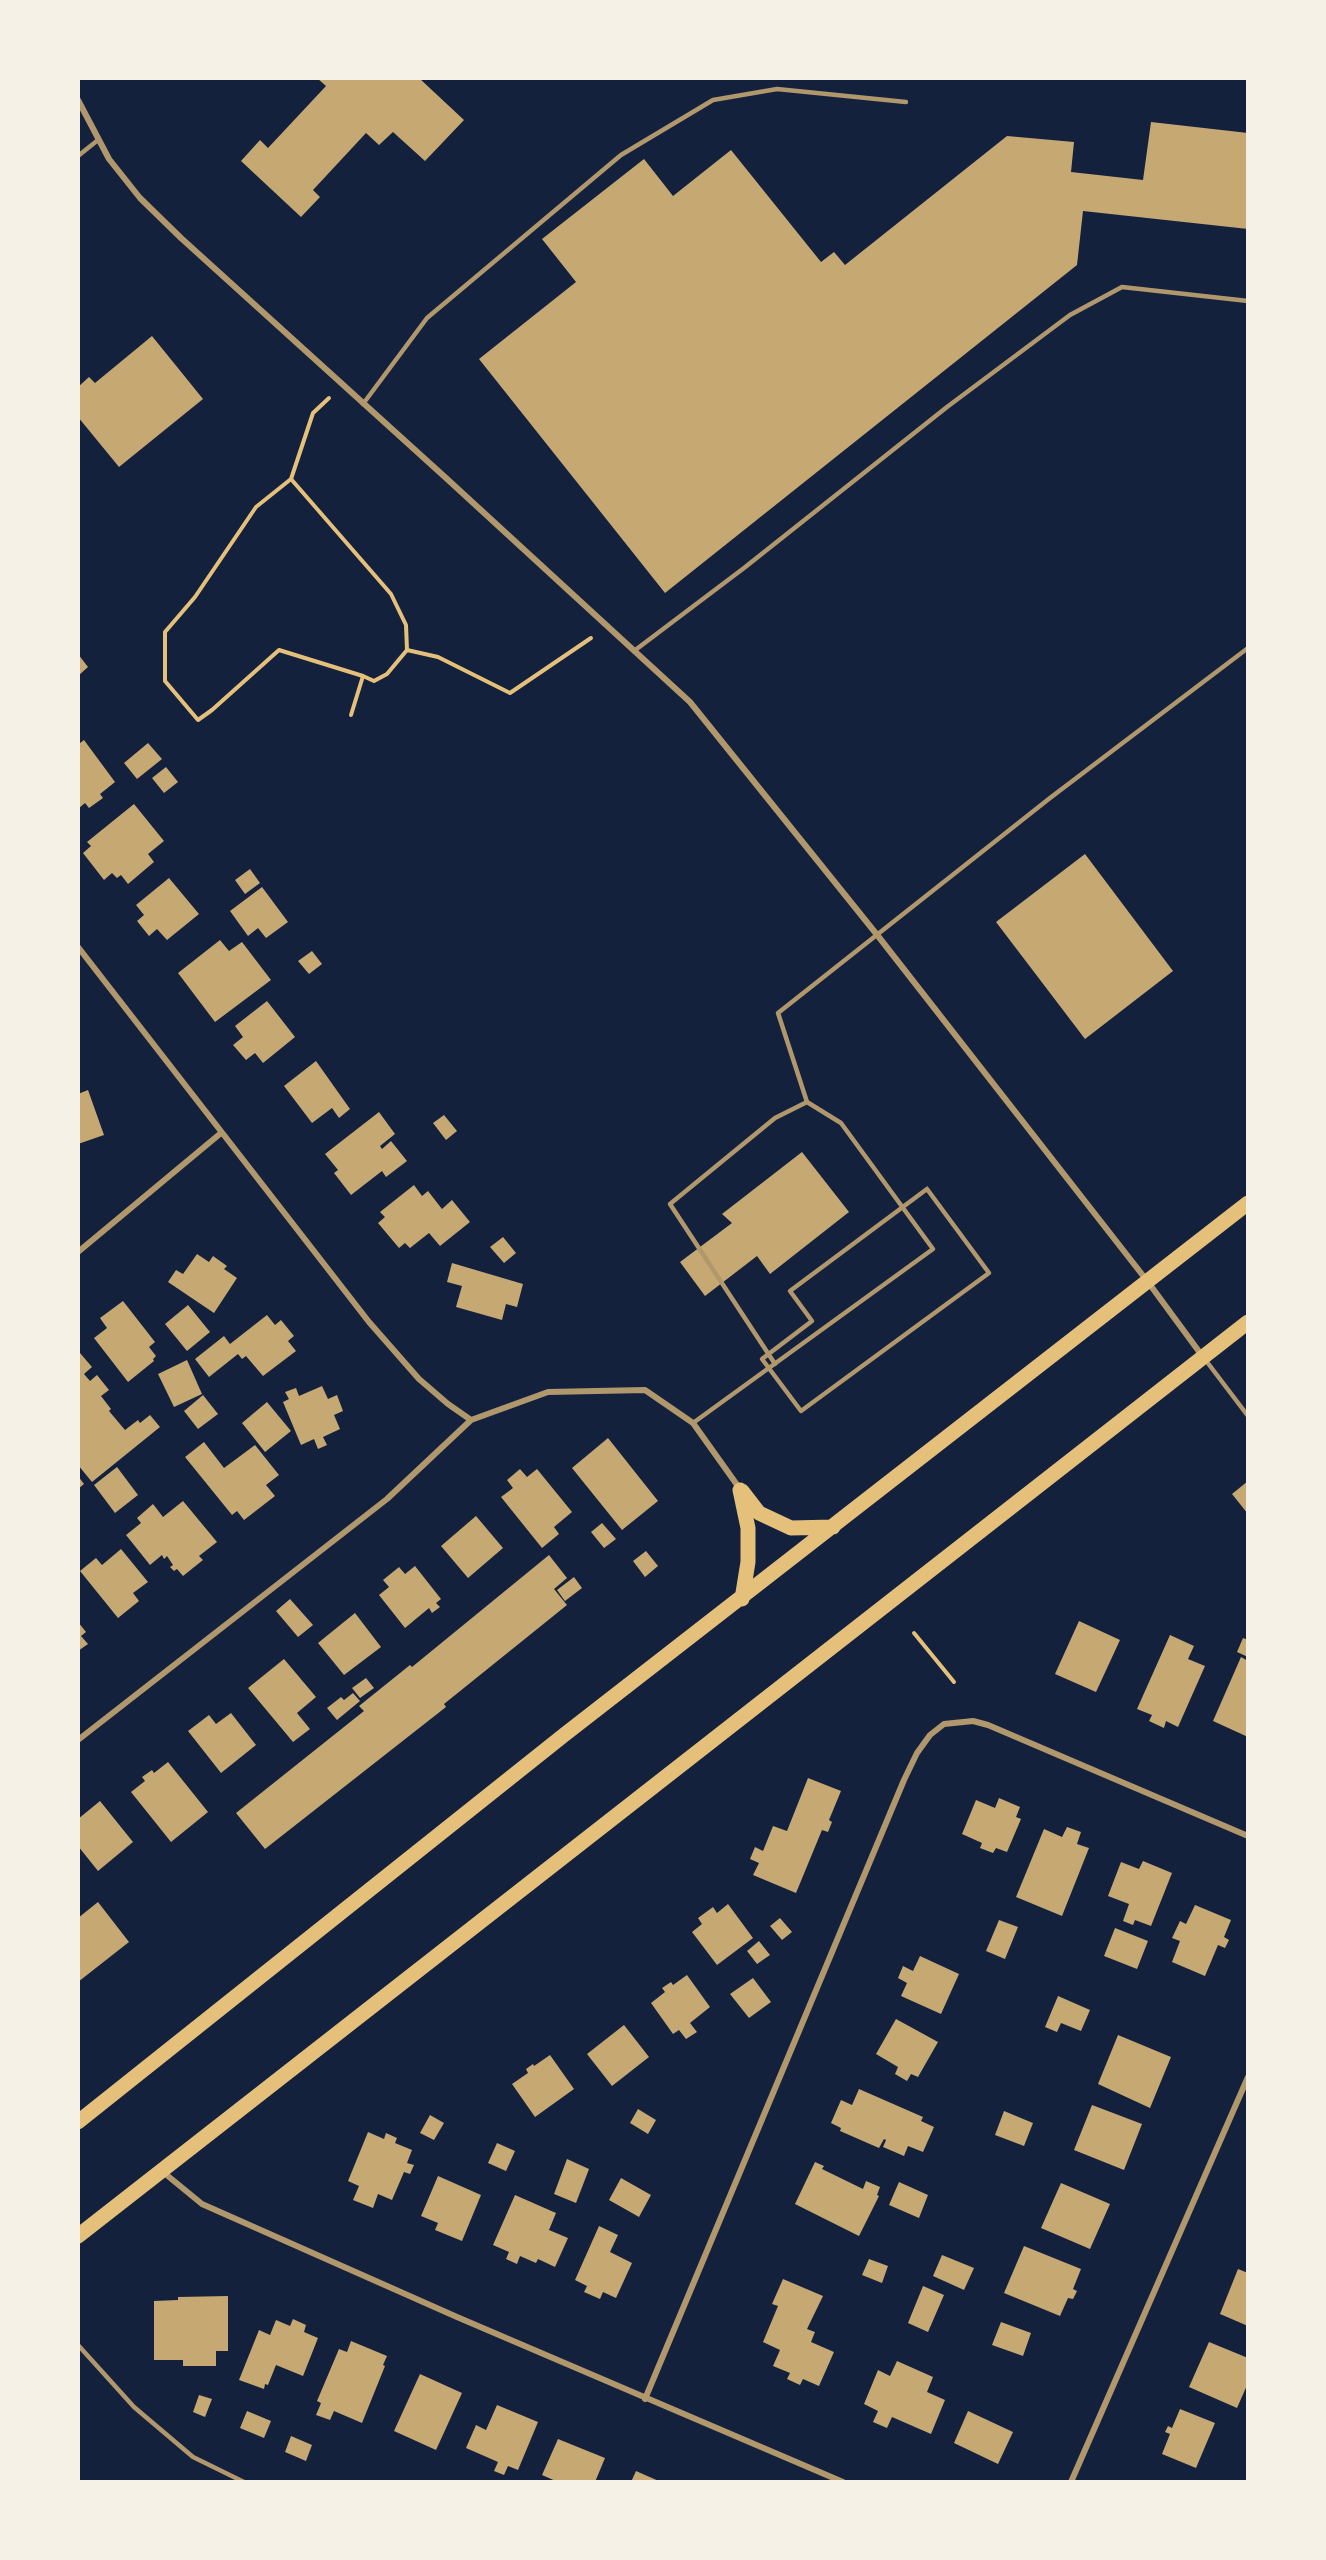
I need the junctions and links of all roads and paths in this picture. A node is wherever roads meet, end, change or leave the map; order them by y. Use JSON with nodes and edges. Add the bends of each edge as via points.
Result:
{"nodes":[{"id":1,"x":78,"y":100,"type":"edge"},
{"id":2,"x":906,"y":102,"type":"dead end"},
{"id":3,"x":98,"y":140,"type":"junction"},
{"id":4,"x":78,"y":156,"type":"edge"},
{"id":5,"x":1248,"y":301,"type":"edge"},
{"id":6,"x":342,"y":385,"type":"junction"},
{"id":7,"x":363,"y":404,"type":"junction"},
{"id":8,"x":291,"y":479,"type":"junction"},
{"id":9,"x":607,"y":626,"type":"junction"},
{"id":10,"x":1248,"y":648,"type":"edge"},
{"id":11,"x":407,"y":650,"type":"junction"},
{"id":12,"x":634,"y":651,"type":"junction"},
{"id":13,"x":363,"y":676,"type":"junction"},
{"id":14,"x":351,"y":715,"type":"dead end"},
{"id":15,"x":878,"y":936,"type":"junction"},
{"id":16,"x":78,"y":947,"type":"edge"},
{"id":17,"x":807,"y":1102,"type":"junction"},
{"id":18,"x":221,"y":1133,"type":"junction"},
{"id":19,"x":1248,"y":1203,"type":"edge"},
{"id":20,"x":902,"y":1208,"type":"junction"},
{"id":21,"x":78,"y":1252,"type":"edge"},
{"id":22,"x":1148,"y":1282,"type":"junction"},
{"id":23,"x":1248,"y":1322,"type":"edge"},
{"id":24,"x":1203,"y":1358,"type":"junction"},
{"id":25,"x":775,"y":1364,"type":"junction"},
{"id":26,"x":1248,"y":1416,"type":"edge"},
{"id":27,"x":471,"y":1420,"type":"junction"},
{"id":28,"x":693,"y":1423,"type":"junction"},
{"id":29,"x":740,"y":1490,"type":"junction"},
{"id":30,"x":833,"y":1527,"type":"junction"},
{"id":31,"x":742,"y":1599,"type":"junction"},
{"id":32,"x":915,"y":1633,"type":"dead end"},
{"id":33,"x":954,"y":1682,"type":"dead end"},
{"id":34,"x":78,"y":1740,"type":"edge"},
{"id":35,"x":1248,"y":1836,"type":"edge"},
{"id":36,"x":1248,"y":2077,"type":"edge"},
{"id":37,"x":78,"y":2122,"type":"edge"},
{"id":38,"x":162,"y":2171,"type":"junction"},
{"id":39,"x":78,"y":2236,"type":"edge"},
{"id":40,"x":78,"y":2345,"type":"edge"},
{"id":41,"x":645,"y":2398,"type":"junction"},
{"id":42,"x":244,"y":2482,"type":"edge"},
{"id":43,"x":843,"y":2482,"type":"edge"},
{"id":44,"x":1071,"y":2482,"type":"edge"}],
"edges":[{"from":1,"to":3,"type":"street"},
{"from":2,"to":7,"type":"lane","via":[[777,89],[713,100],[621,155],[427,318]]},
{"from":3,"to":4,"type":"lane"},
{"from":3,"to":6,"type":"street","via":[[140,198]]},
{"from":5,"to":12,"type":"lane","via":[[1122,287],[1070,315]]},
{"from":6,"to":7,"type":"street"},
{"from":6,"to":8,"type":"path","via":[[313,413]]},
{"from":7,"to":9,"type":"street"},
{"from":8,"to":11,"type":"path","via":[[392,594],[406,625]]},
{"from":8,"to":13,"type":"path","via":[[256,507],[195,597],[165,632],[165,681],[198,720],[279,650]]},
{"from":9,"to":11,"type":"path","via":[[510,693],[438,657]]},
{"from":9,"to":12,"type":"street"},
{"from":10,"to":15,"type":"lane","via":[[1050,798]]},
{"from":11,"to":13,"type":"path","via":[[387,674],[374,681]]},
{"from":12,"to":15,"type":"street","via":[[690,702]]},
{"from":13,"to":14,"type":"path"},
{"from":15,"to":17,"type":"lane","via":[[778,1013]]},
{"from":15,"to":22,"type":"street"},
{"from":16,"to":18,"type":"street"},
{"from":17,"to":20,"type":"lane","via":[[841,1123]]},
{"from":17,"to":25,"type":"lane","via":[[776,1118],[670,1204]]},
{"from":18,"to":21,"type":"street"},
{"from":18,"to":27,"type":"street","via":[[391,1349],[440,1398]]},
{"from":19,"to":22,"type":"main road"},
{"from":20,"to":20,"type":"lane","via":[[790,1292],[812,1321],[762,1359],[801,1411],[989,1273],[927,1189]]},
{"from":20,"to":25,"type":"lane","via":[[933,1249]]},
{"from":22,"to":24,"type":"street"},
{"from":22,"to":30,"type":"main road"},
{"from":23,"to":24,"type":"main road"},
{"from":24,"to":26,"type":"lane"},
{"from":24,"to":38,"type":"main road"},
{"from":25,"to":28,"type":"lane"},
{"from":27,"to":28,"type":"street","via":[[548,1392],[645,1390]]},
{"from":27,"to":34,"type":"street","via":[[387,1499]]},
{"from":28,"to":29,"type":"street"},
{"from":29,"to":30,"type":"main road","via":[[759,1514],[791,1528]]},
{"from":29,"to":31,"type":"main road","via":[[748,1528]]},
{"from":30,"to":31,"type":"main road"},
{"from":31,"to":37,"type":"main road"},
{"from":32,"to":33,"type":"path"},
{"from":35,"to":41,"type":"street","via":[[988,1725],[973,1721],[944,1724],[930,1736],[904,1780]]},
{"from":36,"to":44,"type":"street"},
{"from":38,"to":39,"type":"main road"},
{"from":38,"to":41,"type":"street","via":[[202,2204]]},
{"from":40,"to":42,"type":"lane","via":[[134,2407],[193,2457]]},
{"from":41,"to":43,"type":"street"}]}
